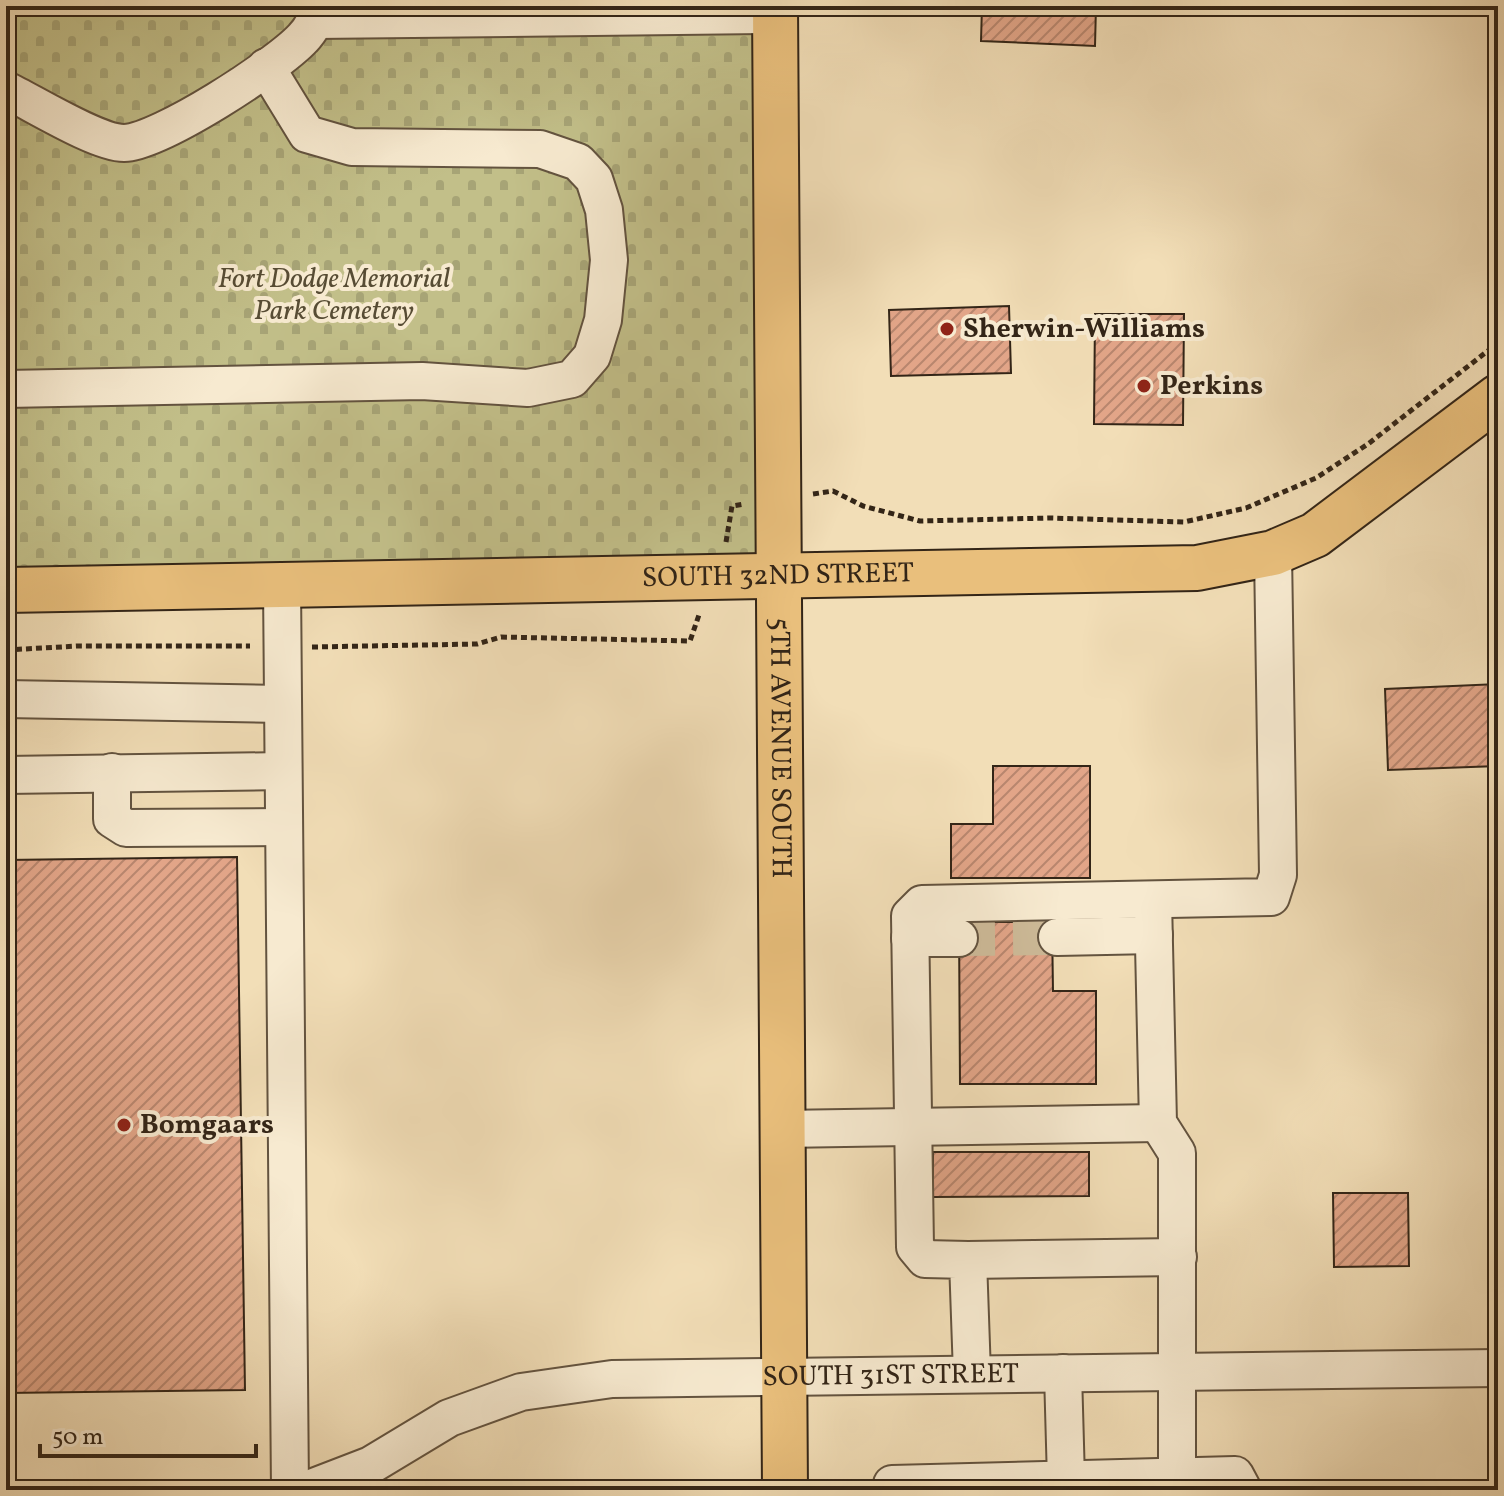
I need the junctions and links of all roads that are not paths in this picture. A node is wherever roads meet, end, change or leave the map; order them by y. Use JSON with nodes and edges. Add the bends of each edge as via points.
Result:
{"nodes":[{"id":1,"x":774,"y":10,"type":"edge"},
{"id":2,"x":318,"y":13,"type":"edge"},
{"id":3,"x":266,"y":67,"type":"junction"},
{"id":4,"x":6,"y":90,"type":"edge"},
{"id":5,"x":6,"y":389,"type":"edge"},
{"id":6,"x":1498,"y":397,"type":"edge"},
{"id":7,"x":1273,"y":553,"type":"junction"},
{"id":8,"x":776,"y":577,"type":"junction"},
{"id":9,"x":282,"y":585,"type":"junction"},
{"id":10,"x":6,"y":590,"type":"edge"},
{"id":11,"x":6,"y":699,"type":"edge"},
{"id":12,"x":281,"y":704,"type":"junction"},
{"id":13,"x":282,"y":771,"type":"junction"},
{"id":14,"x":112,"y":772,"type":"junction"},
{"id":15,"x":6,"y":775,"type":"edge"},
{"id":16,"x":283,"y":827,"type":"junction"},
{"id":17,"x":1153,"y":900,"type":"junction"},
{"id":18,"x":1154,"y":935,"type":"junction"},
{"id":19,"x":1057,"y":937,"type":"tunnel mouth"},
{"id":20,"x":910,"y":938,"type":"junction"},
{"id":21,"x":959,"y":938,"type":"tunnel mouth"},
{"id":22,"x":1158,"y":1123,"type":"junction"},
{"id":23,"x":913,"y":1127,"type":"junction"},
{"id":24,"x":782,"y":1129,"type":"junction"},
{"id":25,"x":1178,"y":1257,"type":"junction"},
{"id":26,"x":968,"y":1260,"type":"junction"},
{"id":27,"x":1498,"y":1368,"type":"edge"},
{"id":28,"x":1178,"y":1371,"type":"junction"},
{"id":29,"x":1063,"y":1373,"type":"junction"},
{"id":30,"x":972,"y":1374,"type":"junction"},
{"id":31,"x":784,"y":1376,"type":"junction"},
{"id":32,"x":1076,"y":1483,"type":"edge"},
{"id":33,"x":892,"y":1484,"type":"dead end"},
{"id":34,"x":1177,"y":1484,"type":"edge"},
{"id":35,"x":290,"y":1490,"type":"edge"},
{"id":36,"x":306,"y":1490,"type":"edge"},
{"id":37,"x":785,"y":1490,"type":"edge"},
{"id":38,"x":1243,"y":1490,"type":"edge"}],
"edges":[{"from":1,"to":2,"type":"street"},
{"from":1,"to":8,"type":"main road","name":"5TH AVENUE SOUTH"},
{"from":2,"to":3,"type":"street","via":[[304,38]]},
{"from":3,"to":4,"type":"street","via":[[150,138],[121,143]]},
{"from":3,"to":5,"type":"street","via":[[307,134],[352,147],[540,149],[578,162],[594,179],[604,210],[609,260],[603,320],[592,356],[572,379],[528,388],[422,381]]},
{"from":6,"to":7,"type":"main road","name":"SOUTH 32ND STREET","via":[[1315,535]]},
{"from":7,"to":8,"type":"main road","name":"SOUTH 32ND STREET","via":[[1197,568]]},
{"from":7,"to":17,"type":"street","via":[[1278,875],[1271,897]]},
{"from":8,"to":9,"type":"main road","name":"SOUTH 32ND STREET"},
{"from":8,"to":24,"type":"main road","name":"5TH AVENUE SOUTH"},
{"from":9,"to":10,"type":"main road","name":"SOUTH 32ND STREET"},
{"from":9,"to":12,"type":"street"},
{"from":11,"to":12,"type":"street"},
{"from":12,"to":13,"type":"street"},
{"from":13,"to":14,"type":"street"},
{"from":13,"to":16,"type":"street"},
{"from":14,"to":15,"type":"street"},
{"from":14,"to":16,"type":"street","via":[[112,819],[126,828]]},
{"from":16,"to":35,"type":"street"},
{"from":17,"to":18,"type":"street"},
{"from":17,"to":20,"type":"street","via":[[922,904],[910,916]]},
{"from":18,"to":19,"type":"street"},
{"from":18,"to":22,"type":"street"},
{"from":20,"to":21,"type":"street"},
{"from":20,"to":23,"type":"street"},
{"from":22,"to":23,"type":"street"},
{"from":22,"to":25,"type":"street","via":[[1177,1153]]},
{"from":23,"to":24,"type":"street"},
{"from":23,"to":26,"type":"street","via":[[915,1247],[925,1259]]},
{"from":24,"to":31,"type":"main road","name":"5TH AVENUE SOUTH"},
{"from":25,"to":26,"type":"street"},
{"from":25,"to":28,"type":"street"},
{"from":26,"to":30,"type":"street"},
{"from":27,"to":28,"type":"street","name":"SOUTH 31ST STREET"},
{"from":28,"to":29,"type":"street","name":"SOUTH 31ST STREET"},
{"from":28,"to":34,"type":"street"},
{"from":29,"to":30,"type":"street","name":"SOUTH 31ST STREET"},
{"from":29,"to":32,"type":"street"},
{"from":30,"to":31,"type":"street","name":"SOUTH 31ST STREET"},
{"from":31,"to":36,"type":"street","name":"SOUTH 31ST STREET","via":[[612,1379],[521,1392],[449,1418],[371,1465]]},
{"from":31,"to":37,"type":"main road","name":"5TH AVENUE SOUTH"},
{"from":32,"to":33,"type":"street"},
{"from":32,"to":34,"type":"street"},
{"from":34,"to":38,"type":"street","via":[[1235,1475]]}]}
